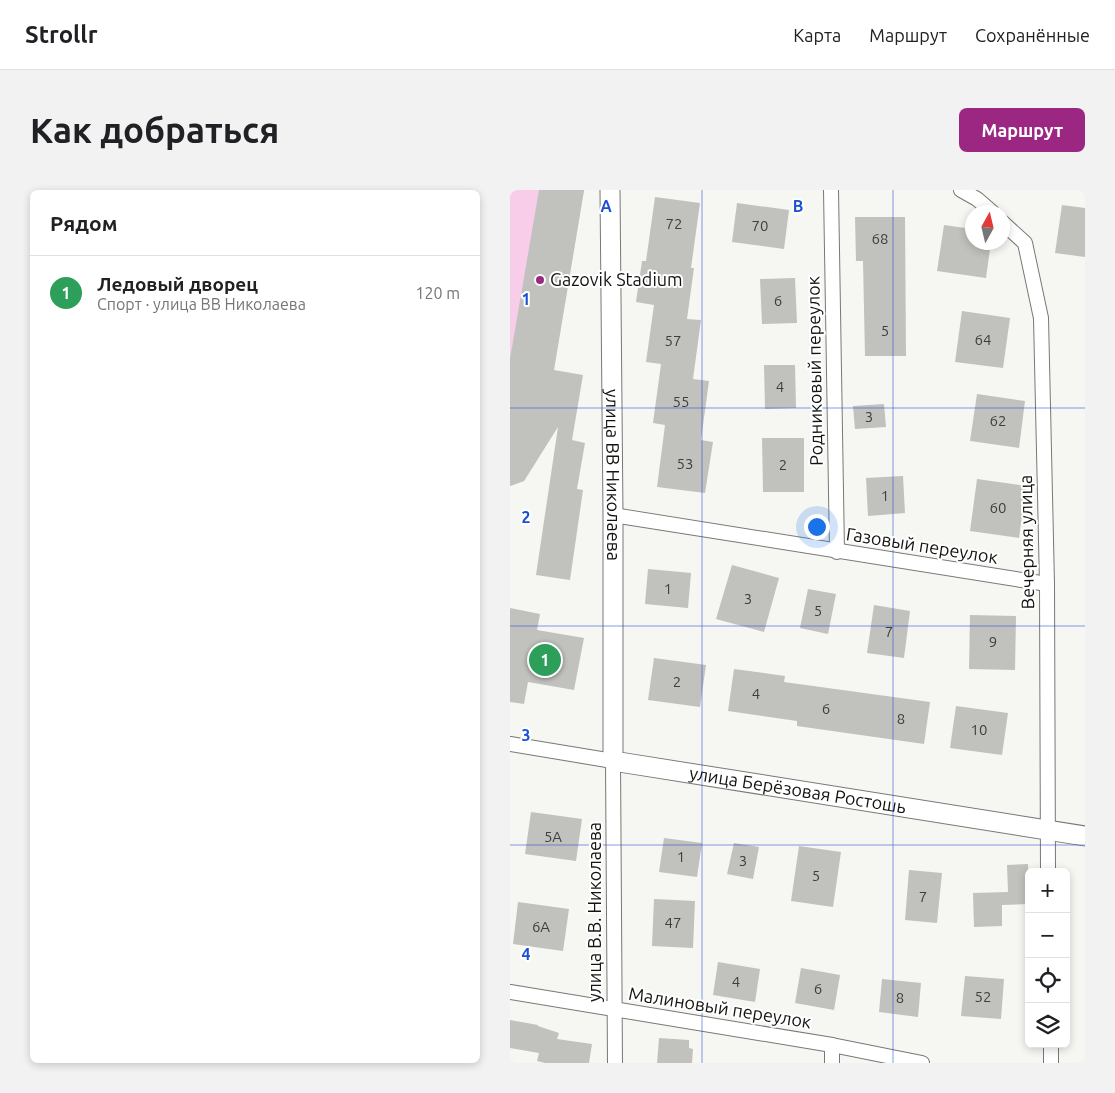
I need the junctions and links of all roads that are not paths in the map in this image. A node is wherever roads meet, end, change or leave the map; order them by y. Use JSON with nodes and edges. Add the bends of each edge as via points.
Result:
{"nodes":[{"id":1,"x":610,"y":190,"type":"edge"},
{"id":2,"x":831,"y":190,"type":"edge"},
{"id":3,"x":961,"y":190,"type":"edge"},
{"id":4,"x":984,"y":205,"type":"edge"},
{"id":5,"x":1010,"y":229,"type":"edge"},
{"id":6,"x":613,"y":515,"type":"junction"},
{"id":7,"x":838,"y":552,"type":"junction"},
{"id":8,"x":1048,"y":584,"type":"junction"},
{"id":9,"x":510,"y":744,"type":"edge"},
{"id":10,"x":613,"y":761,"type":"junction"},
{"id":11,"x":1048,"y":829,"type":"junction"},
{"id":12,"x":1085,"y":836,"type":"edge"},
{"id":13,"x":1048,"y":868,"type":"edge"},
{"id":14,"x":510,"y":992,"type":"edge"},
{"id":15,"x":615,"y":1010,"type":"junction"},
{"id":16,"x":832,"y":1045,"type":"junction"},
{"id":17,"x":1051,"y":1048,"type":"edge"},
{"id":18,"x":615,"y":1063,"type":"edge"},
{"id":19,"x":832,"y":1063,"type":"edge"},
{"id":20,"x":922,"y":1063,"type":"edge"},
{"id":21,"x":1051,"y":1063,"type":"edge"}],
"edges":[{"from":1,"to":6,"type":"street","name":"улица ВВ Николаева"},
{"from":2,"to":7,"type":"street","name":"Родниковый переулок"},
{"from":3,"to":4,"type":"street"},
{"from":5,"to":8,"type":"street","name":"Вечерняя улица","via":[[1025,243],[1041,318]]},
{"from":6,"to":7,"type":"street","name":"Газовый переулок"},
{"from":6,"to":10,"type":"street","name":"улица ВВ Николаева"},
{"from":7,"to":8,"type":"street","name":"Газовый переулок"},
{"from":8,"to":11,"type":"street","name":"Вечерняя улица"},
{"from":9,"to":10,"type":"street","name":"улица Берёзовая Ростошь"},
{"from":10,"to":11,"type":"street","name":"улица Берёзовая Ростошь"},
{"from":10,"to":15,"type":"street","name":"улица В.В. Николаева"},
{"from":11,"to":12,"type":"street","name":"улица Берёзовая Ростошь"},
{"from":11,"to":13,"type":"street","name":"Вечерняя улица"},
{"from":14,"to":15,"type":"street","name":"Малиновый переулок"},
{"from":15,"to":16,"type":"street","name":"Малиновый переулок"},
{"from":15,"to":18,"type":"street","name":"улица В.В. Николаева"},
{"from":16,"to":19,"type":"street"},
{"from":16,"to":20,"type":"street","name":"Малиновый переулок"},
{"from":17,"to":21,"type":"street"}]}
